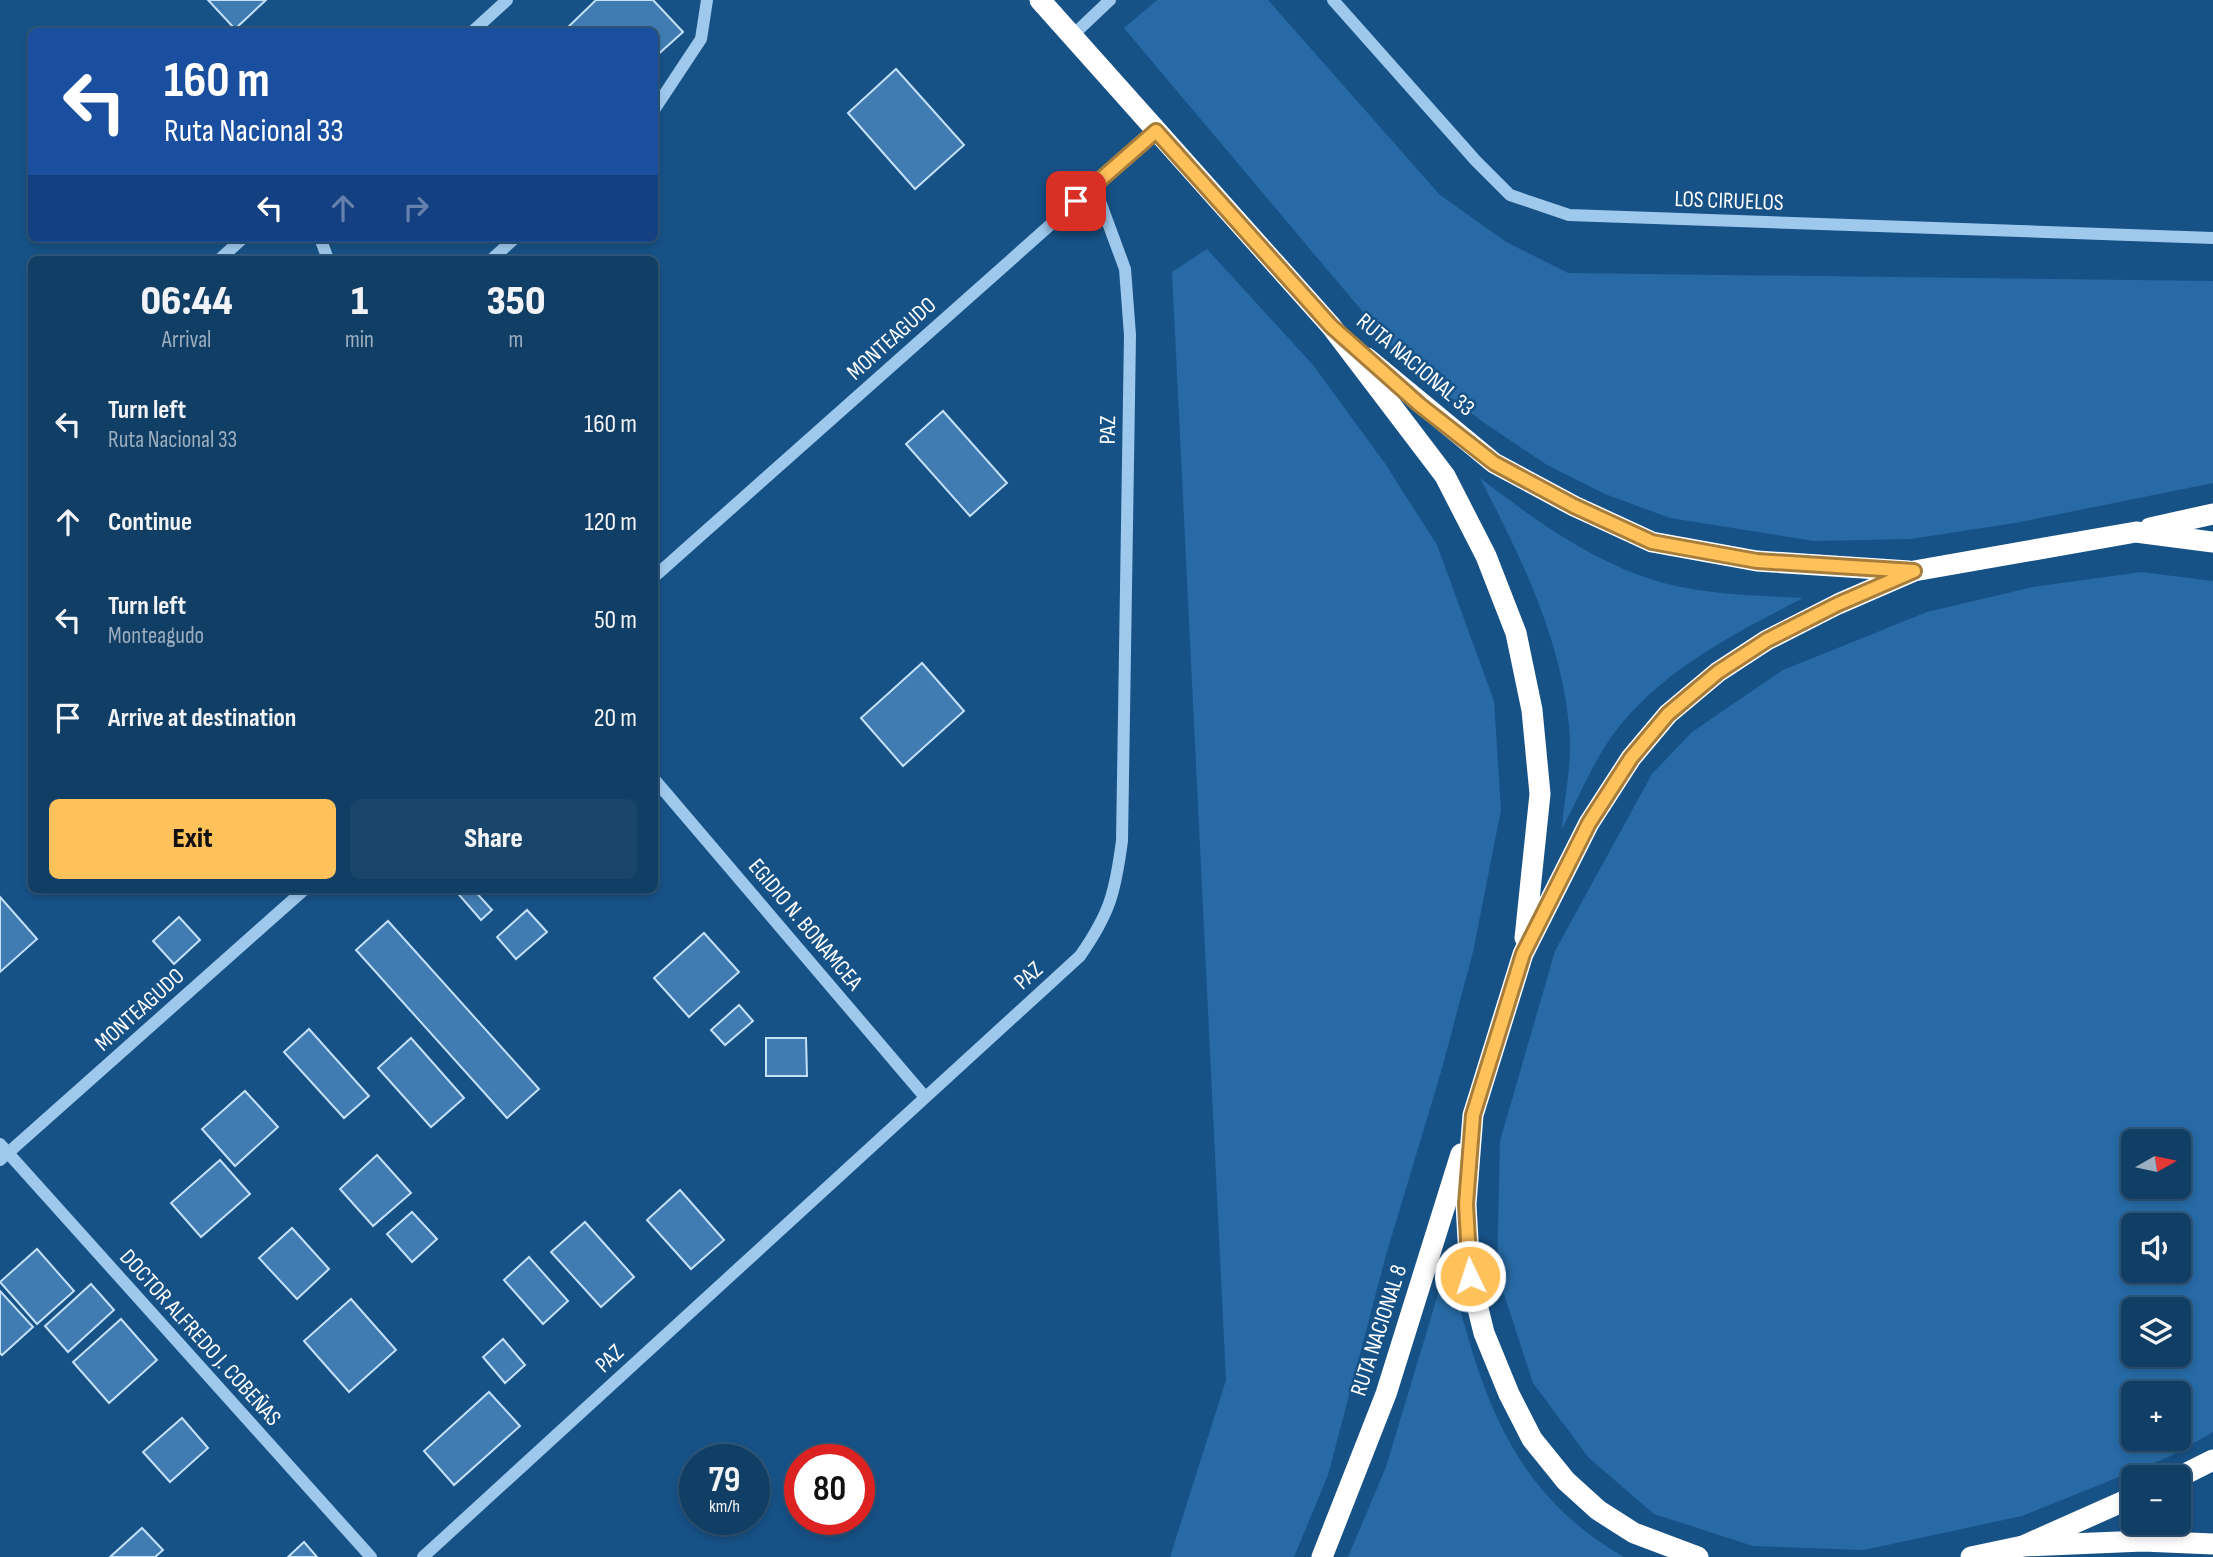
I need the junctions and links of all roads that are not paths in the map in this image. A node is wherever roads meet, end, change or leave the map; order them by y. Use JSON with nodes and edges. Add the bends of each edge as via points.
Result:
{"nodes":[{"id":1,"x":507,"y":0,"type":"edge"},
{"id":2,"x":707,"y":0,"type":"edge"},
{"id":3,"x":1040,"y":0,"type":"edge"},
{"id":4,"x":1110,"y":0,"type":"edge"},
{"id":5,"x":1333,"y":0,"type":"edge"},
{"id":6,"x":476,"y":28,"type":"edge"},
{"id":7,"x":1072,"y":36,"type":"junction"},
{"id":8,"x":658,"y":104,"type":"edge"},
{"id":9,"x":1156,"y":131,"type":"junction"},
{"id":10,"x":1094,"y":185,"type":"junction"},
{"id":11,"x":2213,"y":238,"type":"edge"},
{"id":12,"x":239,"y":242,"type":"edge"},
{"id":13,"x":511,"y":242,"type":"edge"},
{"id":14,"x":223,"y":256,"type":"edge"},
{"id":15,"x":495,"y":256,"type":"edge"},
{"id":16,"x":1331,"y":326,"type":"junction"},
{"id":17,"x":2213,"y":514,"type":"edge"},
{"id":18,"x":2136,"y":532,"type":"junction"},
{"id":19,"x":2213,"y":542,"type":"edge"},
{"id":20,"x":1914,"y":571,"type":"junction"},
{"id":21,"x":658,"y":573,"type":"edge"},
{"id":22,"x":658,"y":784,"type":"edge"},
{"id":23,"x":300,"y":893,"type":"edge"},
{"id":24,"x":1523,"y":954,"type":"junction"},
{"id":25,"x":925,"y":1097,"type":"junction"},
{"id":26,"x":1473,"y":1115,"type":"junction"},
{"id":27,"x":3,"y":1153,"type":"edge"},
{"id":28,"x":2213,"y":1460,"type":"edge"},
{"id":29,"x":2191,"y":1471,"type":"edge"},
{"id":30,"x":2121,"y":1502,"type":"edge"},
{"id":31,"x":2213,"y":1544,"type":"edge"},
{"id":32,"x":2023,"y":1546,"type":"junction"},
{"id":33,"x":371,"y":1557,"type":"edge"},
{"id":34,"x":423,"y":1557,"type":"edge"},
{"id":35,"x":1322,"y":1557,"type":"edge"},
{"id":36,"x":1698,"y":1557,"type":"edge"},
{"id":37,"x":1971,"y":1557,"type":"edge"}],
"edges":[{"from":1,"to":6,"type":"street"},
{"from":2,"to":8,"type":"street","via":[[702,39]]},
{"from":3,"to":7,"type":"highway"},
{"from":4,"to":7,"type":"street"},
{"from":5,"to":11,"type":"street","name":"LOS CIRUELOS","via":[[1510,195],[1569,215]]},
{"from":7,"to":9,"type":"highway"},
{"from":9,"to":10,"type":"street","name":"MONTEAGUDO"},
{"from":9,"to":16,"type":"highway"},
{"from":10,"to":21,"type":"street","name":"MONTEAGUDO"},
{"from":10,"to":25,"type":"street","name":"PAZ","via":[[1125,269],[1130,335],[1122,841],[1115,893],[1104,922],[1080,956]]},
{"from":12,"to":14,"type":"street"},
{"from":13,"to":15,"type":"street"},
{"from":16,"to":20,"type":"highway","name":"RUTA NACIONAL 33","via":[[1494,463],[1652,542],[1757,561]]},
{"from":16,"to":24,"type":"highway","name":"RUTA NACIONAL 33","via":[[1445,476],[1486,556],[1516,633],[1532,710],[1540,794]]},
{"from":17,"to":18,"type":"highway"},
{"from":18,"to":19,"type":"highway"},
{"from":18,"to":20,"type":"highway"},
{"from":20,"to":24,"type":"highway","via":[[1767,640],[1718,672],[1668,714],[1631,758],[1589,823]]},
{"from":22,"to":25,"type":"street","name":"EGIDIO N. BONAMCEA"},
{"from":23,"to":27,"type":"street","name":"MONTEAGUDO"},
{"from":24,"to":26,"type":"highway"},
{"from":25,"to":34,"type":"street","name":"PAZ"},
{"from":26,"to":35,"type":"highway","name":"RUTA NACIONAL 8","via":[[1387,1394]]},
{"from":26,"to":36,"type":"highway","via":[[1466,1204],[1470,1276],[1484,1333],[1508,1394],[1532,1439],[1566,1481],[1598,1510],[1634,1533]]},
{"from":27,"to":33,"type":"street","name":"DOCTOR ALFREDO J. COBEÑAS"},
{"from":28,"to":29,"type":"highway"},
{"from":30,"to":32,"type":"highway"},
{"from":31,"to":32,"type":"highway","via":[[2143,1541]]},
{"from":32,"to":37,"type":"highway"}]}
